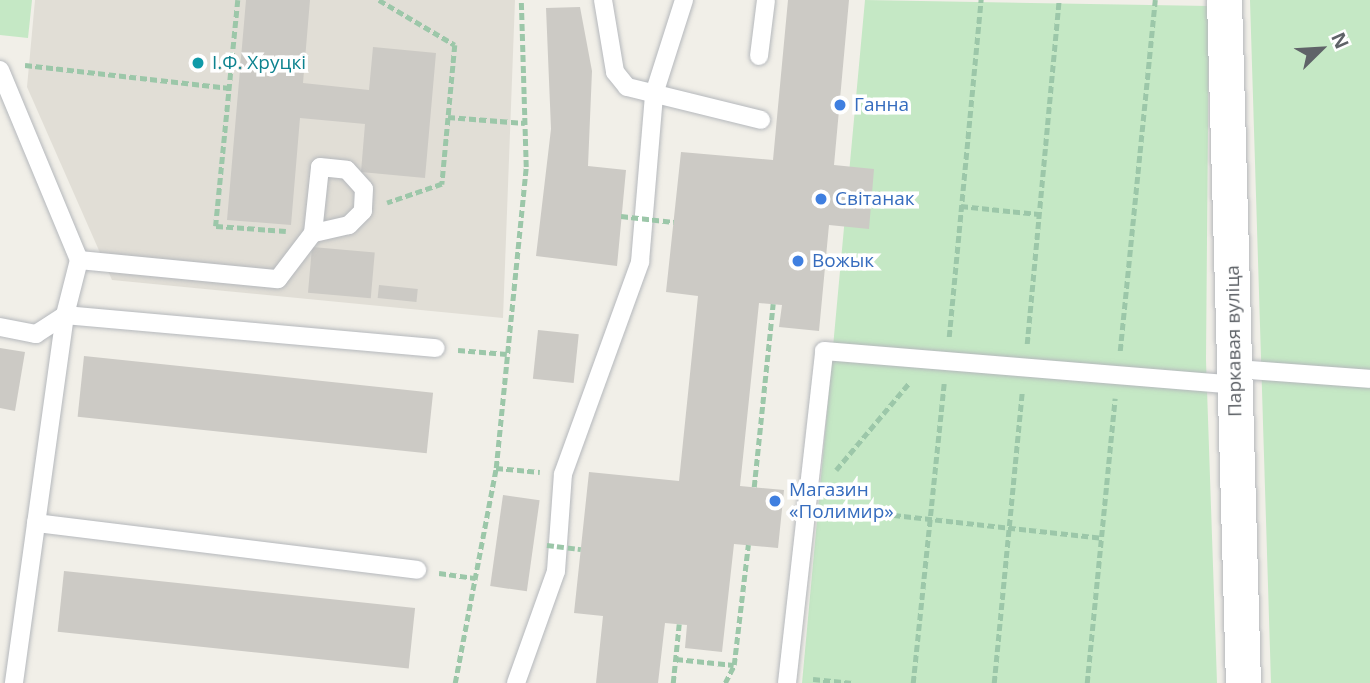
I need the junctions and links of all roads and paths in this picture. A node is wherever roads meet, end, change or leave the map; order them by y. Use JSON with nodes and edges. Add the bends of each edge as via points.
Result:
{"nodes":[{"id":1,"x":238,"y":0,"type":"edge"},
{"id":2,"x":379,"y":0,"type":"edge"},
{"id":3,"x":521,"y":0,"type":"edge"},
{"id":4,"x":603,"y":0,"type":"edge"},
{"id":5,"x":684,"y":0,"type":"edge"},
{"id":6,"x":766,"y":0,"type":"edge"},
{"id":7,"x":1155,"y":0,"type":"edge"},
{"id":8,"x":1224,"y":0,"type":"edge"},
{"id":9,"x":759,"y":56,"type":"dead end"},
{"id":10,"x":19,"y":64,"type":"dead end"},
{"id":11,"x":0,"y":70,"type":"edge"},
{"id":12,"x":230,"y":88,"type":"junction"},
{"id":13,"x":654,"y":94,"type":"junction"},
{"id":14,"x":448,"y":117,"type":"junction"},
{"id":15,"x":761,"y":120,"type":"dead end"},
{"id":16,"x":525,"y":123,"type":"junction"},
{"id":17,"x":961,"y":206,"type":"dead end"},
{"id":18,"x":363,"y":211,"type":"junction"},
{"id":19,"x":1039,"y":214,"type":"dead end"},
{"id":20,"x":621,"y":216,"type":"dead end"},
{"id":21,"x":674,"y":222,"type":"dead end"},
{"id":22,"x":313,"y":233,"type":"junction"},
{"id":23,"x":79,"y":260,"type":"junction"},
{"id":24,"x":773,"y":304,"type":"dead end"},
{"id":25,"x":65,"y":315,"type":"junction"},
{"id":26,"x":0,"y":327,"type":"edge"},
{"id":27,"x":436,"y":348,"type":"joint"},
{"id":28,"x":507,"y":354,"type":"junction"},
{"id":29,"x":929,"y":360,"type":"junction"},
{"id":30,"x":1118,"y":376,"type":"junction"},
{"id":31,"x":1235,"y":377,"type":"junction"},
{"id":32,"x":1370,"y":379,"type":"edge"},
{"id":33,"x":496,"y":468,"type":"junction"},
{"id":34,"x":543,"y":472,"type":"dead end"},
{"id":35,"x":754,"y":487,"type":"dead end"},
{"id":36,"x":810,"y":503,"type":"junction"},
{"id":37,"x":36,"y":523,"type":"junction"},
{"id":38,"x":1101,"y":538,"type":"junction"},
{"id":39,"x":547,"y":545,"type":"dead end"},
{"id":40,"x":748,"y":545,"type":"dead end"},
{"id":41,"x":581,"y":549,"type":"dead end"},
{"id":42,"x":417,"y":570,"type":"joint"},
{"id":43,"x":476,"y":578,"type":"junction"},
{"id":44,"x":679,"y":624,"type":"dead end"},
{"id":45,"x":676,"y":659,"type":"junction"},
{"id":46,"x":734,"y":665,"type":"junction"},
{"id":47,"x":787,"y":680,"type":"edge"},
{"id":48,"x":14,"y":683,"type":"edge"},
{"id":49,"x":455,"y":683,"type":"edge"},
{"id":50,"x":516,"y":683,"type":"edge"},
{"id":51,"x":673,"y":683,"type":"edge"},
{"id":52,"x":725,"y":683,"type":"edge"},
{"id":53,"x":853,"y":683,"type":"edge"},
{"id":54,"x":1087,"y":683,"type":"edge"},
{"id":55,"x":1243,"y":683,"type":"edge"}],
"edges":[{"from":1,"to":12,"type":"path"},
{"from":2,"to":14,"type":"path","via":[[455,45]]},
{"from":3,"to":16,"type":"path"},
{"from":4,"to":13,"type":"lane","via":[[615,72],[627,87]]},
{"from":5,"to":13,"type":"lane"},
{"from":6,"to":9,"type":"lane"},
{"from":7,"to":30,"type":"path"},
{"from":8,"to":31,"type":"street","name":"Паркавая вуліца"},
{"from":10,"to":12,"type":"path"},
{"from":11,"to":23,"type":"lane"},
{"from":12,"to":22,"type":"path","via":[[216,226]]},
{"from":13,"to":15,"type":"lane"},
{"from":13,"to":50,"type":"lane","via":[[640,262],[563,474],[556,571]]},
{"from":14,"to":16,"type":"path"},
{"from":14,"to":18,"type":"path","via":[[442,184]]},
{"from":16,"to":28,"type":"path"},
{"from":17,"to":19,"type":"path"},
{"from":18,"to":22,"type":"lane","via":[[349,225]]},
{"from":18,"to":22,"type":"lane","via":[[364,189],[346,170],[320,167]]},
{"from":20,"to":21,"type":"path","bridge":true},
{"from":22,"to":23,"type":"lane","via":[[278,279]]},
{"from":23,"to":25,"type":"lane"},
{"from":24,"to":35,"type":"path"},
{"from":25,"to":26,"type":"lane","via":[[36,334]]},
{"from":25,"to":27,"type":"lane"},
{"from":25,"to":37,"type":"lane"},
{"from":27,"to":28,"type":"path"},
{"from":28,"to":33,"type":"path"},
{"from":29,"to":30,"type":"lane"},
{"from":29,"to":36,"type":"path"},
{"from":29,"to":36,"type":"lane","via":[[824,351]]},
{"from":30,"to":31,"type":"lane"},
{"from":30,"to":38,"type":"path"},
{"from":31,"to":32,"type":"lane"},
{"from":31,"to":55,"type":"street","name":"Паркавая вуліца"},
{"from":33,"to":34,"type":"path"},
{"from":33,"to":43,"type":"path"},
{"from":36,"to":38,"type":"path"},
{"from":36,"to":47,"type":"lane"},
{"from":37,"to":42,"type":"lane"},
{"from":37,"to":48,"type":"lane"},
{"from":38,"to":54,"type":"path"},
{"from":39,"to":41,"type":"path","bridge":true},
{"from":40,"to":46,"type":"path"},
{"from":42,"to":43,"type":"path"},
{"from":43,"to":49,"type":"path"},
{"from":44,"to":45,"type":"path"},
{"from":45,"to":46,"type":"path"},
{"from":45,"to":51,"type":"path"},
{"from":46,"to":52,"type":"path"},
{"from":47,"to":53,"type":"path"}]}
